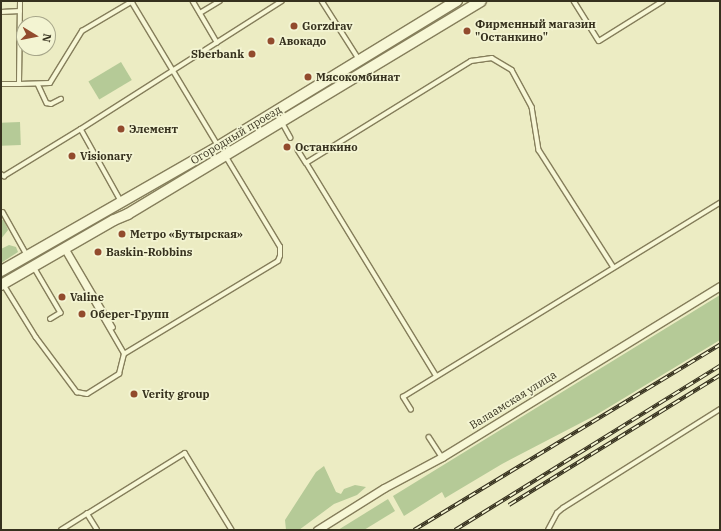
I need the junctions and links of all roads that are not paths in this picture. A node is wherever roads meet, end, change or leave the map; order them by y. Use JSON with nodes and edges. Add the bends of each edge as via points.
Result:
{"nodes":[{"id":1,"x":20,"y":1,"type":"edge"},
{"id":2,"x":133,"y":1,"type":"edge"},
{"id":3,"x":193,"y":1,"type":"edge"},
{"id":4,"x":220,"y":1,"type":"edge"},
{"id":5,"x":282,"y":1,"type":"edge"},
{"id":6,"x":322,"y":1,"type":"edge"},
{"id":7,"x":457,"y":1,"type":"edge"},
{"id":8,"x":481,"y":1,"type":"edge"},
{"id":9,"x":574,"y":1,"type":"edge"},
{"id":10,"x":663,"y":1,"type":"edge"},
{"id":11,"x":20,"y":11,"type":"junction"},
{"id":12,"x":1,"y":12,"type":"edge"},
{"id":13,"x":200,"y":13,"type":"junction"},
{"id":14,"x":217,"y":42,"type":"junction"},
{"id":15,"x":360,"y":60,"type":"junction"},
{"id":16,"x":175,"y":71,"type":"junction"},
{"id":17,"x":1,"y":84,"type":"edge"},
{"id":18,"x":19,"y":84,"type":"junction"},
{"id":19,"x":38,"y":84,"type":"junction"},
{"id":20,"x":61,"y":99,"type":"dead end"},
{"id":21,"x":282,"y":122,"type":"junction"},
{"id":22,"x":81,"y":129,"type":"junction"},
{"id":23,"x":292,"y":138,"type":"dead end"},
{"id":24,"x":219,"y":146,"type":"junction"},
{"id":25,"x":298,"y":150,"type":"dead end"},
{"id":26,"x":225,"y":156,"type":"junction"},
{"id":27,"x":306,"y":163,"type":"junction"},
{"id":28,"x":2,"y":176,"type":"edge"},
{"id":29,"x":122,"y":202,"type":"junction"},
{"id":30,"x":720,"y":203,"type":"edge"},
{"id":31,"x":3,"y":212,"type":"dead end"},
{"id":32,"x":64,"y":248,"type":"junction"},
{"id":33,"x":28,"y":256,"type":"junction"},
{"id":34,"x":34,"y":266,"type":"junction"},
{"id":35,"x":613,"y":266,"type":"junction"},
{"id":36,"x":1,"y":271,"type":"edge"},
{"id":37,"x":2,"y":285,"type":"edge"},
{"id":38,"x":720,"y":286,"type":"edge"},
{"id":39,"x":51,"y":319,"type":"dead end"},
{"id":40,"x":113,"y":327,"type":"dead end"},
{"id":41,"x":124,"y":354,"type":"junction"},
{"id":42,"x":436,"y":376,"type":"junction"},
{"id":43,"x":720,"y":409,"type":"edge"},
{"id":44,"x":411,"y":410,"type":"dead end"},
{"id":45,"x":429,"y":437,"type":"dead end"},
{"id":46,"x":442,"y":457,"type":"junction"},
{"id":47,"x":87,"y":514,"type":"junction"},
{"id":48,"x":61,"y":530,"type":"edge"},
{"id":49,"x":97,"y":530,"type":"edge"},
{"id":50,"x":232,"y":530,"type":"edge"},
{"id":51,"x":317,"y":530,"type":"edge"},
{"id":52,"x":548,"y":530,"type":"edge"}],
"edges":[{"from":1,"to":11,"type":"lane"},
{"from":2,"to":16,"type":"lane"},
{"from":2,"to":19,"type":"lane","via":[[82,30],[50,83]]},
{"from":3,"to":13,"type":"lane"},
{"from":4,"to":13,"type":"lane"},
{"from":5,"to":14,"type":"lane"},
{"from":6,"to":15,"type":"lane"},
{"from":7,"to":15,"type":"main road","name":"Огородный проезд"},
{"from":8,"to":21,"type":"main road","name":"Огородный проезд"},
{"from":9,"to":10,"type":"lane","via":[[600,41]]},
{"from":11,"to":12,"type":"lane"},
{"from":11,"to":18,"type":"lane"},
{"from":13,"to":14,"type":"lane"},
{"from":14,"to":16,"type":"lane"},
{"from":15,"to":24,"type":"main road","name":"Огородный проезд"},
{"from":16,"to":22,"type":"lane"},
{"from":16,"to":24,"type":"lane"},
{"from":17,"to":18,"type":"lane"},
{"from":18,"to":19,"type":"lane"},
{"from":19,"to":20,"type":"lane","via":[[47,103],[51,104]]},
{"from":21,"to":23,"type":"lane"},
{"from":21,"to":26,"type":"main road","name":"Огородный проезд"},
{"from":22,"to":28,"type":"lane"},
{"from":22,"to":29,"type":"lane"},
{"from":24,"to":29,"type":"main road","name":"Огородный проезд"},
{"from":25,"to":27,"type":"lane"},
{"from":26,"to":32,"type":"main road","name":"Огородный проезд","via":[[128,214]]},
{"from":26,"to":41,"type":"lane","via":[[280,248],[278,261]]},
{"from":27,"to":35,"type":"lane","via":[[471,61],[492,58],[512,70],[532,107],[539,150]]},
{"from":27,"to":42,"type":"lane"},
{"from":29,"to":33,"type":"main road","name":"Огородный проезд"},
{"from":30,"to":35,"type":"lane"},
{"from":31,"to":33,"type":"lane"},
{"from":32,"to":34,"type":"main road","name":"Огородный проезд"},
{"from":32,"to":40,"type":"lane"},
{"from":32,"to":41,"type":"lane"},
{"from":33,"to":36,"type":"main road","name":"Огородный проезд"},
{"from":34,"to":37,"type":"main road","name":"Огородный проезд"},
{"from":34,"to":39,"type":"lane","via":[[61,313]]},
{"from":35,"to":42,"type":"lane"},
{"from":37,"to":41,"type":"lane","via":[[36,337],[79,394],[87,394],[116,377],[121,371]]},
{"from":38,"to":46,"type":"street","name":"Валаамская улица"},
{"from":42,"to":44,"type":"lane","via":[[403,397]]},
{"from":43,"to":52,"type":"lane","via":[[563,508],[557,513]]},
{"from":45,"to":46,"type":"lane"},
{"from":46,"to":51,"type":"street","name":"Валаамская улица","via":[[384,488]]},
{"from":47,"to":48,"type":"lane"},
{"from":47,"to":49,"type":"lane"},
{"from":47,"to":50,"type":"lane","via":[[184,453]]}]}
